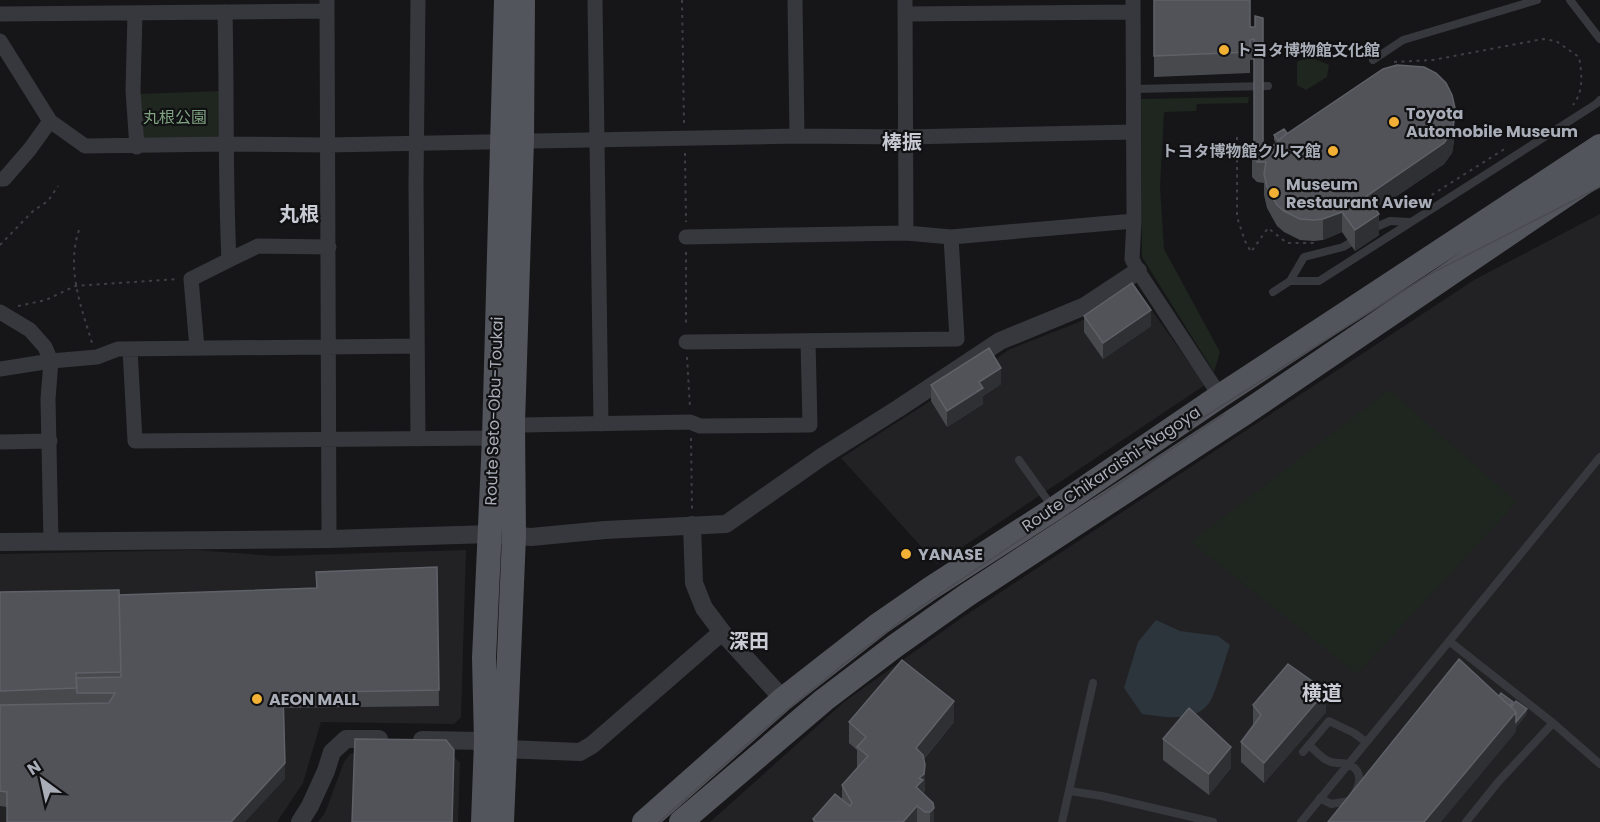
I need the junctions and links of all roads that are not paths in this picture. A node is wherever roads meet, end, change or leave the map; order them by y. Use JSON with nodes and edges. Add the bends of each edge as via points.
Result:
{"nodes":[{"id":1,"x":418,"y":0,"type":"edge"},
{"id":2,"x":506,"y":0,"type":"edge"},
{"id":3,"x":524,"y":0,"type":"edge"},
{"id":4,"x":595,"y":0,"type":"edge"},
{"id":5,"x":795,"y":0,"type":"edge"},
{"id":6,"x":1537,"y":0,"type":"edge"},
{"id":7,"x":1570,"y":0,"type":"edge"},
{"id":8,"x":327,"y":6,"type":"edge"},
{"id":9,"x":1133,"y":6,"type":"edge"},
{"id":10,"x":905,"y":7,"type":"edge"},
{"id":11,"x":225,"y":12,"type":"junction"},
{"id":12,"x":135,"y":13,"type":"junction"},
{"id":13,"x":0,"y":14,"type":"edge"},
{"id":14,"x":1600,"y":39,"type":"edge"},
{"id":15,"x":0,"y":42,"type":"edge"},
{"id":16,"x":1373,"y":60,"type":"dead end"},
{"id":17,"x":1268,"y":86,"type":"dead end"},
{"id":18,"x":1133,"y":89,"type":"junction"},
{"id":19,"x":1600,"y":100,"type":"edge"},
{"id":20,"x":50,"y":121,"type":"junction"},
{"id":21,"x":1133,"y":132,"type":"junction"},
{"id":22,"x":797,"y":136,"type":"junction"},
{"id":23,"x":907,"y":137,"type":"junction"},
{"id":24,"x":511,"y":140,"type":"junction"},
{"id":25,"x":596,"y":141,"type":"junction"},
{"id":26,"x":417,"y":143,"type":"junction"},
{"id":27,"x":226,"y":144,"type":"junction"},
{"id":28,"x":328,"y":145,"type":"junction"},
{"id":29,"x":1600,"y":146,"type":"edge"},
{"id":30,"x":137,"y":147,"type":"junction"},
{"id":31,"x":1600,"y":172,"type":"edge"},
{"id":32,"x":0,"y":179,"type":"edge"},
{"id":33,"x":1134,"y":221,"type":"junction"},
{"id":34,"x":1412,"y":222,"type":"junction"},
{"id":35,"x":1374,"y":228,"type":"edge"},
{"id":36,"x":906,"y":233,"type":"junction"},
{"id":37,"x":686,"y":237,"type":"road end"},
{"id":38,"x":951,"y":237,"type":"junction"},
{"id":39,"x":1350,"y":243,"type":"dead end"},
{"id":40,"x":329,"y":247,"type":"junction"},
{"id":41,"x":229,"y":260,"type":"junction"},
{"id":42,"x":1138,"y":271,"type":"junction"},
{"id":43,"x":1290,"y":281,"type":"junction"},
{"id":44,"x":1273,"y":292,"type":"dead end"},
{"id":45,"x":0,"y":312,"type":"edge"},
{"id":46,"x":808,"y":341,"type":"junction"},
{"id":47,"x":686,"y":342,"type":"road end"},
{"id":48,"x":329,"y":346,"type":"junction"},
{"id":49,"x":417,"y":346,"type":"junction"},
{"id":50,"x":197,"y":348,"type":"junction"},
{"id":51,"x":130,"y":349,"type":"junction"},
{"id":52,"x":51,"y":361,"type":"junction"},
{"id":53,"x":0,"y":369,"type":"edge"},
{"id":54,"x":1220,"y":396,"type":"junction"},
{"id":55,"x":601,"y":424,"type":"junction"},
{"id":56,"x":503,"y":430,"type":"junction"},
{"id":57,"x":418,"y":439,"type":"junction"},
{"id":58,"x":330,"y":440,"type":"junction"},
{"id":59,"x":50,"y":441,"type":"junction"},
{"id":60,"x":0,"y":442,"type":"edge"},
{"id":61,"x":1600,"y":457,"type":"edge"},
{"id":62,"x":1019,"y":460,"type":"dead end"},
{"id":63,"x":1054,"y":509,"type":"junction"},
{"id":64,"x":692,"y":525,"type":"junction"},
{"id":65,"x":502,"y":536,"type":"junction"},
{"id":66,"x":329,"y":539,"type":"junction"},
{"id":67,"x":51,"y":541,"type":"junction"},
{"id":68,"x":0,"y":542,"type":"edge"},
{"id":69,"x":722,"y":632,"type":"junction"},
{"id":70,"x":1449,"y":641,"type":"junction"},
{"id":71,"x":1093,"y":684,"type":"dead end"},
{"id":72,"x":783,"y":699,"type":"junction"},
{"id":73,"x":1553,"y":723,"type":"junction"},
{"id":74,"x":1366,"y":742,"type":"junction"},
{"id":75,"x":495,"y":745,"type":"junction"},
{"id":76,"x":1309,"y":745,"type":"junction"},
{"id":77,"x":1303,"y":752,"type":"dead end"},
{"id":78,"x":1349,"y":764,"type":"junction"},
{"id":79,"x":1600,"y":764,"type":"edge"},
{"id":80,"x":1070,"y":791,"type":"junction"},
{"id":81,"x":1320,"y":798,"type":"junction"},
{"id":82,"x":300,"y":822,"type":"edge"},
{"id":83,"x":483,"y":822,"type":"edge"},
{"id":84,"x":502,"y":822,"type":"edge"},
{"id":85,"x":644,"y":822,"type":"edge"},
{"id":86,"x":681,"y":822,"type":"edge"},
{"id":87,"x":1062,"y":822,"type":"edge"},
{"id":88,"x":1213,"y":822,"type":"edge"},
{"id":89,"x":1300,"y":822,"type":"edge"},
{"id":90,"x":1466,"y":822,"type":"edge"}],
"edges":[{"from":1,"to":26,"type":"street"},
{"from":2,"to":24,"type":"main road","name":"Route Seto-Obu-Toukai"},
{"from":3,"to":24,"type":"main road","name":"Route Seto-Obu-Toukai"},
{"from":4,"to":25,"type":"street"},
{"from":5,"to":22,"type":"street"},
{"from":6,"to":16,"type":"lane","via":[[1403,40]]},
{"from":7,"to":14,"type":"lane"},
{"from":8,"to":11,"type":"street"},
{"from":8,"to":28,"type":"street"},
{"from":9,"to":10,"type":"street"},
{"from":9,"to":18,"type":"street"},
{"from":10,"to":23,"type":"street"},
{"from":11,"to":12,"type":"street"},
{"from":11,"to":27,"type":"street"},
{"from":12,"to":13,"type":"street"},
{"from":12,"to":30,"type":"street"},
{"from":15,"to":20,"type":"street"},
{"from":17,"to":18,"type":"lane"},
{"from":18,"to":21,"type":"street"},
{"from":19,"to":34,"type":"lane"},
{"from":20,"to":30,"type":"street","via":[[85,146]]},
{"from":20,"to":32,"type":"street","via":[[30,149]]},
{"from":21,"to":23,"type":"street"},
{"from":21,"to":33,"type":"street"},
{"from":22,"to":23,"type":"street"},
{"from":22,"to":25,"type":"street"},
{"from":23,"to":36,"type":"street"},
{"from":24,"to":25,"type":"street"},
{"from":24,"to":26,"type":"street"},
{"from":24,"to":56,"type":"main road","name":"Route Seto-Obu-Toukai"},
{"from":25,"to":55,"type":"street"},
{"from":26,"to":28,"type":"street"},
{"from":26,"to":49,"type":"street"},
{"from":27,"to":28,"type":"street"},
{"from":27,"to":30,"type":"street"},
{"from":27,"to":41,"type":"street"},
{"from":28,"to":40,"type":"street"},
{"from":29,"to":54,"type":"main road","name":"Route Chikaraishi-Nagoya"},
{"from":31,"to":86,"type":"main road","name":"Route Chikaraishi-Nagoya","via":[[1242,415],[967,595],[824,699]]},
{"from":33,"to":38,"type":"street"},
{"from":33,"to":42,"type":"street","via":[[1132,259]]},
{"from":34,"to":35,"type":"lane","via":[[1390,221]]},
{"from":34,"to":43,"type":"lane","via":[[1319,281]]},
{"from":36,"to":37,"type":"street"},
{"from":36,"to":38,"type":"street"},
{"from":38,"to":46,"type":"street","via":[[957,339]]},
{"from":39,"to":43,"type":"lane","via":[[1304,257]]},
{"from":40,"to":41,"type":"street","via":[[258,246]]},
{"from":40,"to":48,"type":"street"},
{"from":41,"to":50,"type":"street","via":[[191,279]]},
{"from":42,"to":54,"type":"street"},
{"from":42,"to":64,"type":"street","via":[[1085,306],[1000,341],[726,524]]},
{"from":43,"to":44,"type":"lane"},
{"from":45,"to":52,"type":"street","via":[[30,330]]},
{"from":46,"to":47,"type":"street"},
{"from":46,"to":55,"type":"street","via":[[810,425]]},
{"from":48,"to":49,"type":"street"},
{"from":48,"to":50,"type":"street"},
{"from":48,"to":58,"type":"street"},
{"from":49,"to":57,"type":"street"},
{"from":50,"to":51,"type":"street"},
{"from":51,"to":52,"type":"street"},
{"from":51,"to":58,"type":"street","via":[[135,441]]},
{"from":52,"to":53,"type":"street"},
{"from":52,"to":59,"type":"street"},
{"from":54,"to":63,"type":"main road","name":"Route Chikaraishi-Nagoya"},
{"from":55,"to":56,"type":"street","via":[[523,425]]},
{"from":56,"to":57,"type":"street"},
{"from":56,"to":65,"type":"main road","name":"Route Seto-Obu-Toukai"},
{"from":57,"to":58,"type":"street"},
{"from":58,"to":66,"type":"street"},
{"from":59,"to":60,"type":"street"},
{"from":59,"to":67,"type":"street"},
{"from":61,"to":70,"type":"lane"},
{"from":62,"to":63,"type":"lane"},
{"from":63,"to":72,"type":"main road","name":"Route Chikaraishi-Nagoya","via":[[905,606]]},
{"from":64,"to":65,"type":"street"},
{"from":64,"to":69,"type":"street","via":[[694,583],[704,608]]},
{"from":65,"to":66,"type":"street"},
{"from":65,"to":75,"type":"main road","name":"Route Seto-Obu-Toukai","via":[[484,658]]},
{"from":66,"to":67,"type":"street"},
{"from":67,"to":68,"type":"street"},
{"from":69,"to":72,"type":"street"},
{"from":69,"to":75,"type":"street","via":[[580,752]]},
{"from":70,"to":73,"type":"lane"},
{"from":70,"to":74,"type":"lane"},
{"from":71,"to":80,"type":"lane"},
{"from":72,"to":85,"type":"main road","name":"Route Chikaraishi-Nagoya"},
{"from":73,"to":79,"type":"lane"},
{"from":73,"to":90,"type":"lane"},
{"from":74,"to":76,"type":"lane","via":[[1329,721]]},
{"from":74,"to":78,"type":"lane"},
{"from":75,"to":82,"type":"street","via":[[346,739],[332,752]]},
{"from":75,"to":83,"type":"main road","name":"Route Seto-Obu-Toukai"},
{"from":75,"to":84,"type":"main road","name":"Route Seto-Obu-Toukai"},
{"from":76,"to":77,"type":"lane"},
{"from":76,"to":78,"type":"lane","via":[[1329,762]]},
{"from":78,"to":81,"type":"lane"},
{"from":78,"to":81,"type":"lane","via":[[1357,770],[1360,780],[1356,793],[1349,801],[1331,804]]},
{"from":80,"to":87,"type":"lane"},
{"from":80,"to":88,"type":"lane"},
{"from":81,"to":89,"type":"lane"}]}
